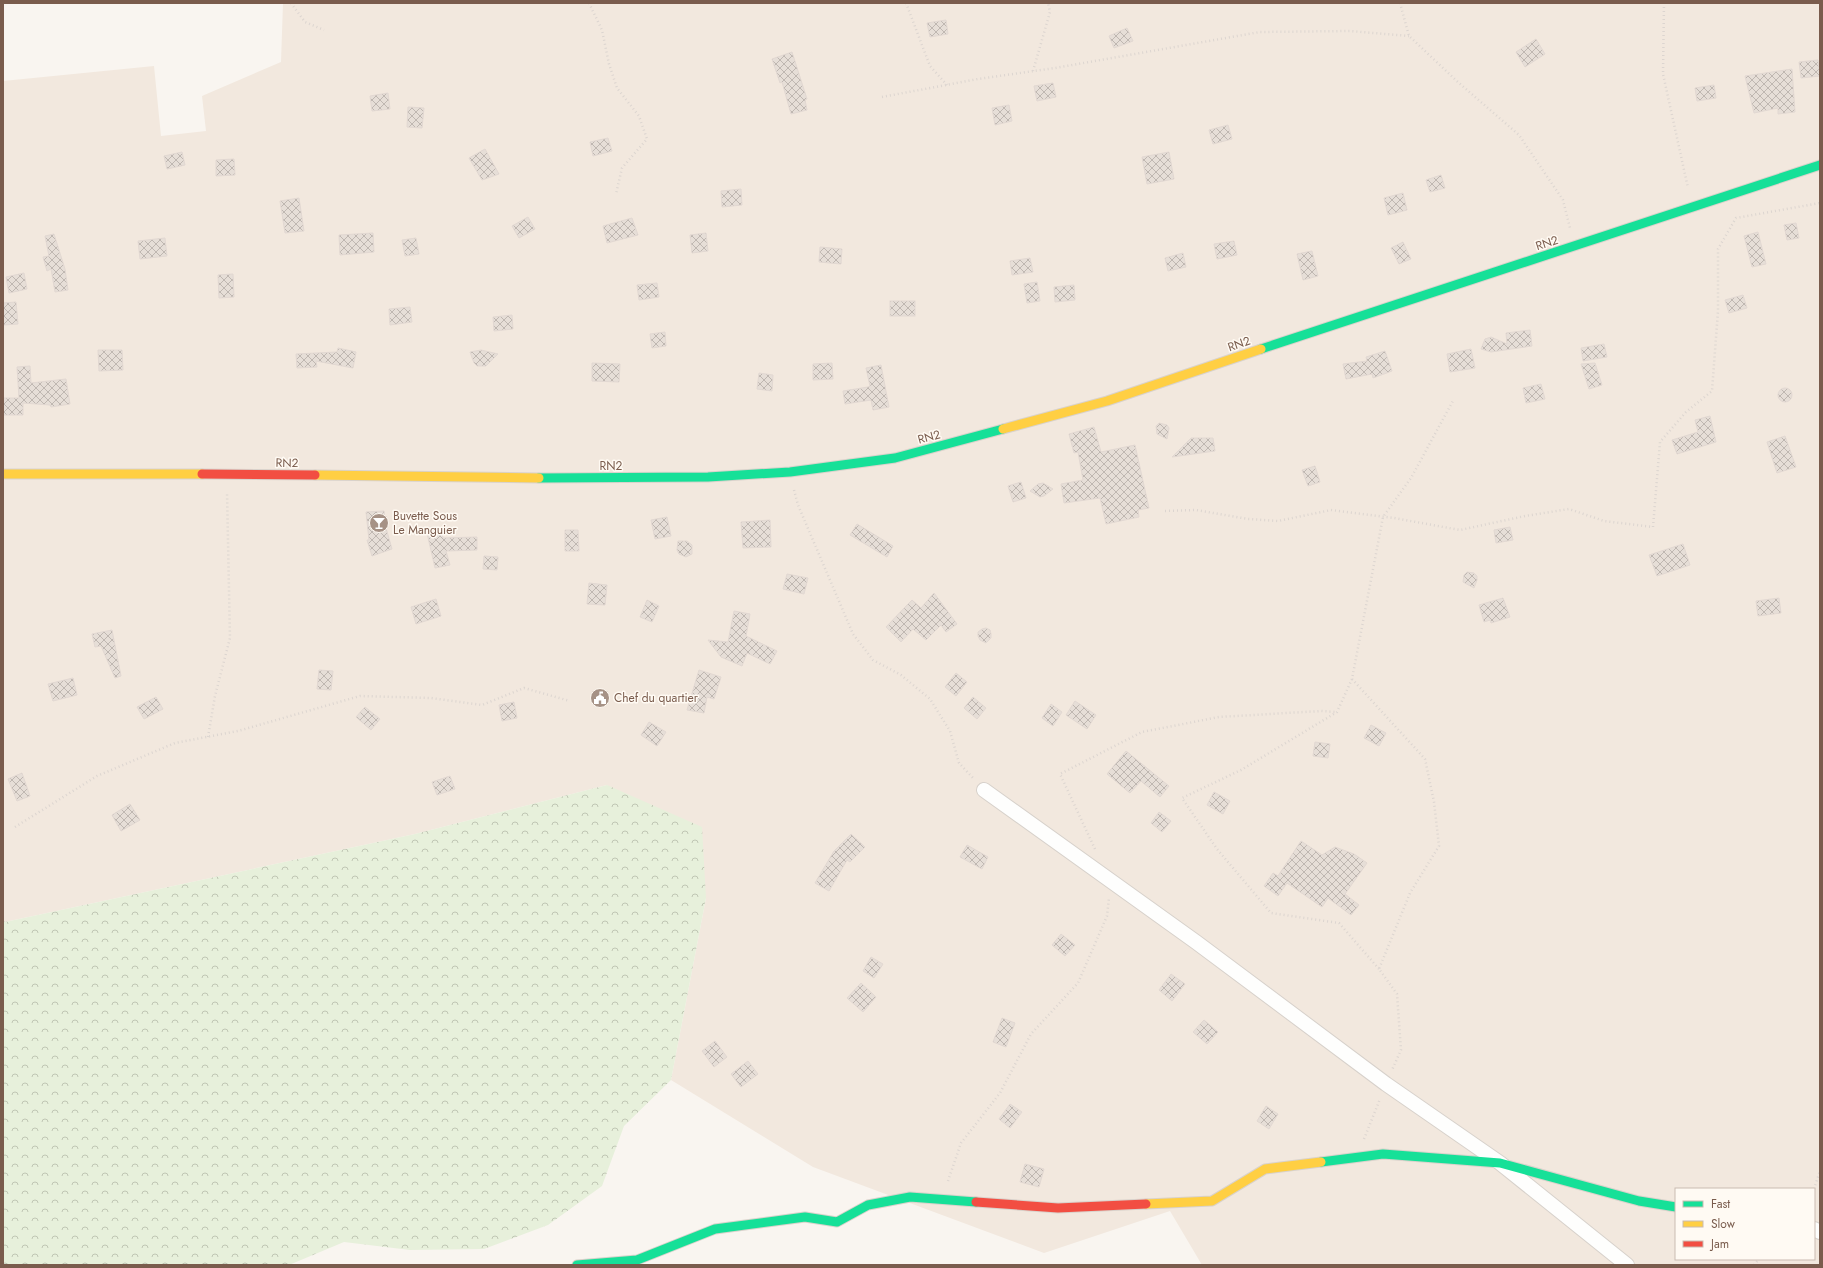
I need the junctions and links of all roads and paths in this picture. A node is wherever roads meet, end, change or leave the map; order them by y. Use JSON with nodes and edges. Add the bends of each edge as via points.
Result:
{"nodes":[{"id":1,"x":291,"y":3,"type":"edge"},
{"id":2,"x":589,"y":3,"type":"edge"},
{"id":3,"x":906,"y":3,"type":"edge"},
{"id":4,"x":1048,"y":3,"type":"edge"},
{"id":5,"x":1400,"y":3,"type":"edge"},
{"id":6,"x":1664,"y":3,"type":"edge"},
{"id":7,"x":324,"y":30,"type":"dead end"},
{"id":8,"x":1409,"y":36,"type":"junction"},
{"id":9,"x":1033,"y":71,"type":"junction"},
{"id":10,"x":947,"y":85,"type":"junction"},
{"id":11,"x":882,"y":97,"type":"dead end"},
{"id":12,"x":1820,"y":165,"type":"edge"},
{"id":13,"x":616,"y":194,"type":"dead end"},
{"id":14,"x":1820,"y":203,"type":"edge"},
{"id":15,"x":1692,"y":208,"type":"junction"},
{"id":16,"x":1574,"y":246,"type":"junction"},
{"id":17,"x":1454,"y":399,"type":"dead end"},
{"id":18,"x":790,"y":472,"type":"junction"},
{"id":19,"x":3,"y":474,"type":"edge"},
{"id":20,"x":227,"y":474,"type":"junction"},
{"id":21,"x":1165,"y":511,"type":"dead end"},
{"id":22,"x":1383,"y":517,"type":"junction"},
{"id":23,"x":1352,"y":679,"type":"junction"},
{"id":24,"x":570,"y":701,"type":"dead end"},
{"id":25,"x":1337,"y":712,"type":"junction"},
{"id":26,"x":208,"y":737,"type":"junction"},
{"id":27,"x":984,"y":790,"type":"joint"},
{"id":28,"x":15,"y":827,"type":"dead end"},
{"id":29,"x":1096,"y":853,"type":"dead end"},
{"id":30,"x":1111,"y":881,"type":"junction"},
{"id":31,"x":1379,"y":969,"type":"junction"},
{"id":32,"x":1386,"y":1084,"type":"junction"},
{"id":33,"x":1357,"y":1158,"type":"junction"},
{"id":34,"x":1500,"y":1162,"type":"junction"},
{"id":35,"x":1820,"y":1171,"type":"edge"},
{"id":36,"x":1814,"y":1188,"type":"edge"},
{"id":37,"x":942,"y":1199,"type":"junction"},
{"id":38,"x":1675,"y":1207,"type":"edge"},
{"id":39,"x":577,"y":1265,"type":"edge"},
{"id":40,"x":1627,"y":1265,"type":"edge"}],
"edges":[{"from":1,"to":7,"type":"path","via":[[305,22]]},
{"from":2,"to":13,"type":"path","via":[[602,30],[617,88],[639,116],[647,139],[622,168]]},
{"from":3,"to":10,"type":"path","via":[[930,66]]},
{"from":4,"to":9,"type":"path","via":[[1050,12]]},
{"from":5,"to":8,"type":"path"},
{"from":6,"to":15,"type":"path","via":[[1664,74]]},
{"from":8,"to":9,"type":"path","via":[[1350,31],[1260,32]]},
{"from":8,"to":16,"type":"path","via":[[1519,135],[1564,200]]},
{"from":9,"to":10,"type":"path"},
{"from":10,"to":11,"type":"path"},
{"from":12,"to":15,"type":"main road","name":"RN2"},
{"from":14,"to":22,"type":"path","via":[[1736,218],[1718,248],[1718,311],[1712,391],[1686,412],[1660,442],[1653,526],[1604,521],[1569,509],[1460,530]]},
{"from":15,"to":16,"type":"main road","name":"RN2"},
{"from":16,"to":18,"type":"main road","name":"RN2","via":[[1107,401],[907,455]]},
{"from":17,"to":22,"type":"path","via":[[1411,478]]},
{"from":18,"to":20,"type":"main road","name":"RN2","via":[[708,477],[467,478]]},
{"from":18,"to":27,"type":"path","via":[[798,505],[853,634],[873,660],[901,675],[930,699],[950,731],[959,763]]},
{"from":19,"to":20,"type":"main road","name":"RN2"},
{"from":20,"to":26,"type":"path","via":[[230,638],[215,696]]},
{"from":21,"to":22,"type":"path","via":[[1196,510],[1248,519],[1278,521],[1331,510]]},
{"from":22,"to":23,"type":"path"},
{"from":23,"to":25,"type":"path"},
{"from":23,"to":31,"type":"path","via":[[1425,760],[1434,802],[1439,846],[1410,893]]},
{"from":24,"to":26,"type":"path","via":[[524,688],[482,705],[431,698],[360,696],[238,731]]},
{"from":25,"to":29,"type":"path","via":[[1219,717],[1142,732],[1060,774]]},
{"from":25,"to":31,"type":"path","via":[[1241,770],[1182,798],[1217,849],[1271,913],[1339,923]]},
{"from":26,"to":28,"type":"path","via":[[175,744],[97,776]]},
{"from":27,"to":30,"type":"street"},
{"from":30,"to":32,"type":"street"},
{"from":30,"to":37,"type":"path","via":[[1107,916],[1078,983],[1031,1034],[1000,1093],[961,1143]]},
{"from":31,"to":32,"type":"path","via":[[1397,994],[1401,1050]]},
{"from":32,"to":33,"type":"path"},
{"from":32,"to":34,"type":"street"},
{"from":33,"to":34,"type":"main road","via":[[1383,1154]]},
{"from":33,"to":37,"type":"main road","via":[[1265,1169],[1212,1201],[1058,1208]]},
{"from":34,"to":38,"type":"main road","via":[[1639,1201]]},
{"from":34,"to":40,"type":"street"},
{"from":35,"to":36,"type":"path"},
{"from":37,"to":39,"type":"main road","via":[[910,1197],[868,1205],[837,1222],[805,1217],[716,1229],[636,1260]]}]}
